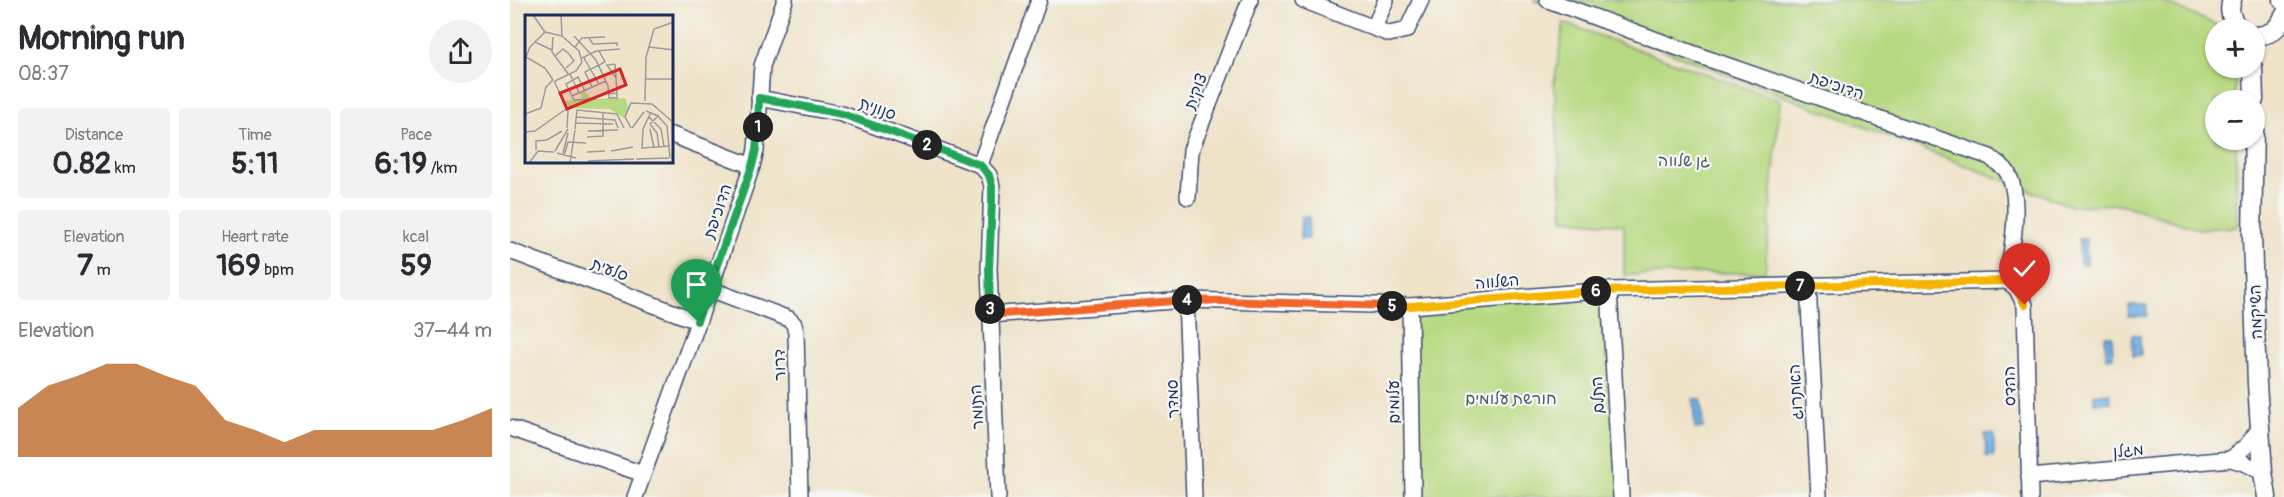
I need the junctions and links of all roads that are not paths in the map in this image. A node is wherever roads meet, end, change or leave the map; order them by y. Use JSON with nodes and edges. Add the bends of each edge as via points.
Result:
{"nodes":[{"id":1,"x":785,"y":0,"type":"edge"},
{"id":2,"x":1039,"y":0,"type":"edge"},
{"id":3,"x":1250,"y":0,"type":"edge"},
{"id":4,"x":1303,"y":0,"type":"edge"},
{"id":5,"x":1386,"y":0,"type":"edge"},
{"id":6,"x":1421,"y":0,"type":"edge"},
{"id":7,"x":1548,"y":0,"type":"edge"},
{"id":8,"x":2232,"y":0,"type":"edge"},
{"id":9,"x":2284,"y":17,"type":"edge"},
{"id":10,"x":2232,"y":18,"type":"edge"},
{"id":11,"x":1374,"y":28,"type":"junction"},
{"id":12,"x":2265,"y":35,"type":"edge"},
{"id":13,"x":759,"y":98,"type":"junction"},
{"id":14,"x":674,"y":136,"type":"edge"},
{"id":15,"x":2254,"y":150,"type":"edge"},
{"id":16,"x":980,"y":165,"type":"junction"},
{"id":17,"x":752,"y":166,"type":"junction"},
{"id":18,"x":1188,"y":197,"type":"dead end"},
{"id":19,"x":510,"y":250,"type":"edge"},
{"id":20,"x":2007,"y":281,"type":"junction"},
{"id":21,"x":1808,"y":285,"type":"junction"},
{"id":22,"x":710,"y":289,"type":"junction"},
{"id":23,"x":1609,"y":290,"type":"junction"},
{"id":24,"x":1186,"y":300,"type":"junction"},
{"id":25,"x":1410,"y":306,"type":"junction"},
{"id":26,"x":990,"y":315,"type":"junction"},
{"id":27,"x":697,"y":321,"type":"junction"},
{"id":28,"x":510,"y":428,"type":"edge"},
{"id":29,"x":2260,"y":428,"type":"junction"},
{"id":30,"x":2231,"y":459,"type":"junction"},
{"id":31,"x":2263,"y":472,"type":"junction"},
{"id":32,"x":643,"y":474,"type":"junction"},
{"id":33,"x":2029,"y":477,"type":"junction"},
{"id":34,"x":635,"y":497,"type":"edge"},
{"id":35,"x":800,"y":497,"type":"edge"},
{"id":36,"x":998,"y":497,"type":"edge"},
{"id":37,"x":1194,"y":497,"type":"edge"},
{"id":38,"x":1413,"y":497,"type":"edge"},
{"id":39,"x":1622,"y":497,"type":"edge"},
{"id":40,"x":1819,"y":497,"type":"edge"},
{"id":41,"x":2030,"y":497,"type":"edge"},
{"id":42,"x":2267,"y":497,"type":"edge"}],
"edges":[{"from":1,"to":13,"type":"street","name":"הדוכיפת","via":[[762,66]]},
{"from":2,"to":16,"type":"street"},
{"from":3,"to":18,"type":"street","name":"צוקית","via":[[1191,150]]},
{"from":4,"to":11,"type":"street"},
{"from":5,"to":11,"type":"street"},
{"from":6,"to":11,"type":"street","via":[[1407,30],[1389,34]]},
{"from":7,"to":20,"type":"street","name":"הדוכיפת","via":[[1990,157],[2005,169],[2013,186],[2014,222]]},
{"from":8,"to":10,"type":"street"},
{"from":9,"to":12,"type":"street","via":[[2277,28]]},
{"from":13,"to":16,"type":"street","name":"סנונית","via":[[842,114]]},
{"from":13,"to":17,"type":"street","name":"הדוכיפת"},
{"from":14,"to":17,"type":"street"},
{"from":15,"to":29,"type":"street","name":"השיקמה","via":[[2252,236]]},
{"from":16,"to":26,"type":"street","name":"התומר","via":[[992,186]]},
{"from":17,"to":22,"type":"street","name":"הדוכיפת"},
{"from":19,"to":27,"type":"street","name":"סלעית"},
{"from":20,"to":21,"type":"street","name":"השלווה"},
{"from":20,"to":33,"type":"street","name":"ההדס","via":[[2025,305]]},
{"from":21,"to":23,"type":"street","name":"השלווה"},
{"from":21,"to":40,"type":"street","name":"האתרוג"},
{"from":22,"to":27,"type":"street","name":"הדוכיפת"},
{"from":22,"to":35,"type":"street","name":"דרור","via":[[794,324]]},
{"from":23,"to":25,"type":"street","name":"השלווה"},
{"from":23,"to":39,"type":"street","name":"התלם"},
{"from":24,"to":25,"type":"street","name":"השלווה"},
{"from":24,"to":26,"type":"street","name":"השלווה"},
{"from":24,"to":37,"type":"street","name":"סמדר"},
{"from":25,"to":38,"type":"street","name":"עלומים"},
{"from":26,"to":36,"type":"street","name":"התומר"},
{"from":27,"to":32,"type":"street","name":"הדוכיפת"},
{"from":28,"to":32,"type":"street"},
{"from":29,"to":30,"type":"street"},
{"from":29,"to":31,"type":"street","name":"השיקמה"},
{"from":30,"to":31,"type":"street","name":"מגלן"},
{"from":30,"to":33,"type":"street","name":"מגלן"},
{"from":31,"to":42,"type":"street","name":"השיקמה"},
{"from":32,"to":34,"type":"street","name":"הדוכיפת"},
{"from":33,"to":41,"type":"street","name":"ההדס"}]}
